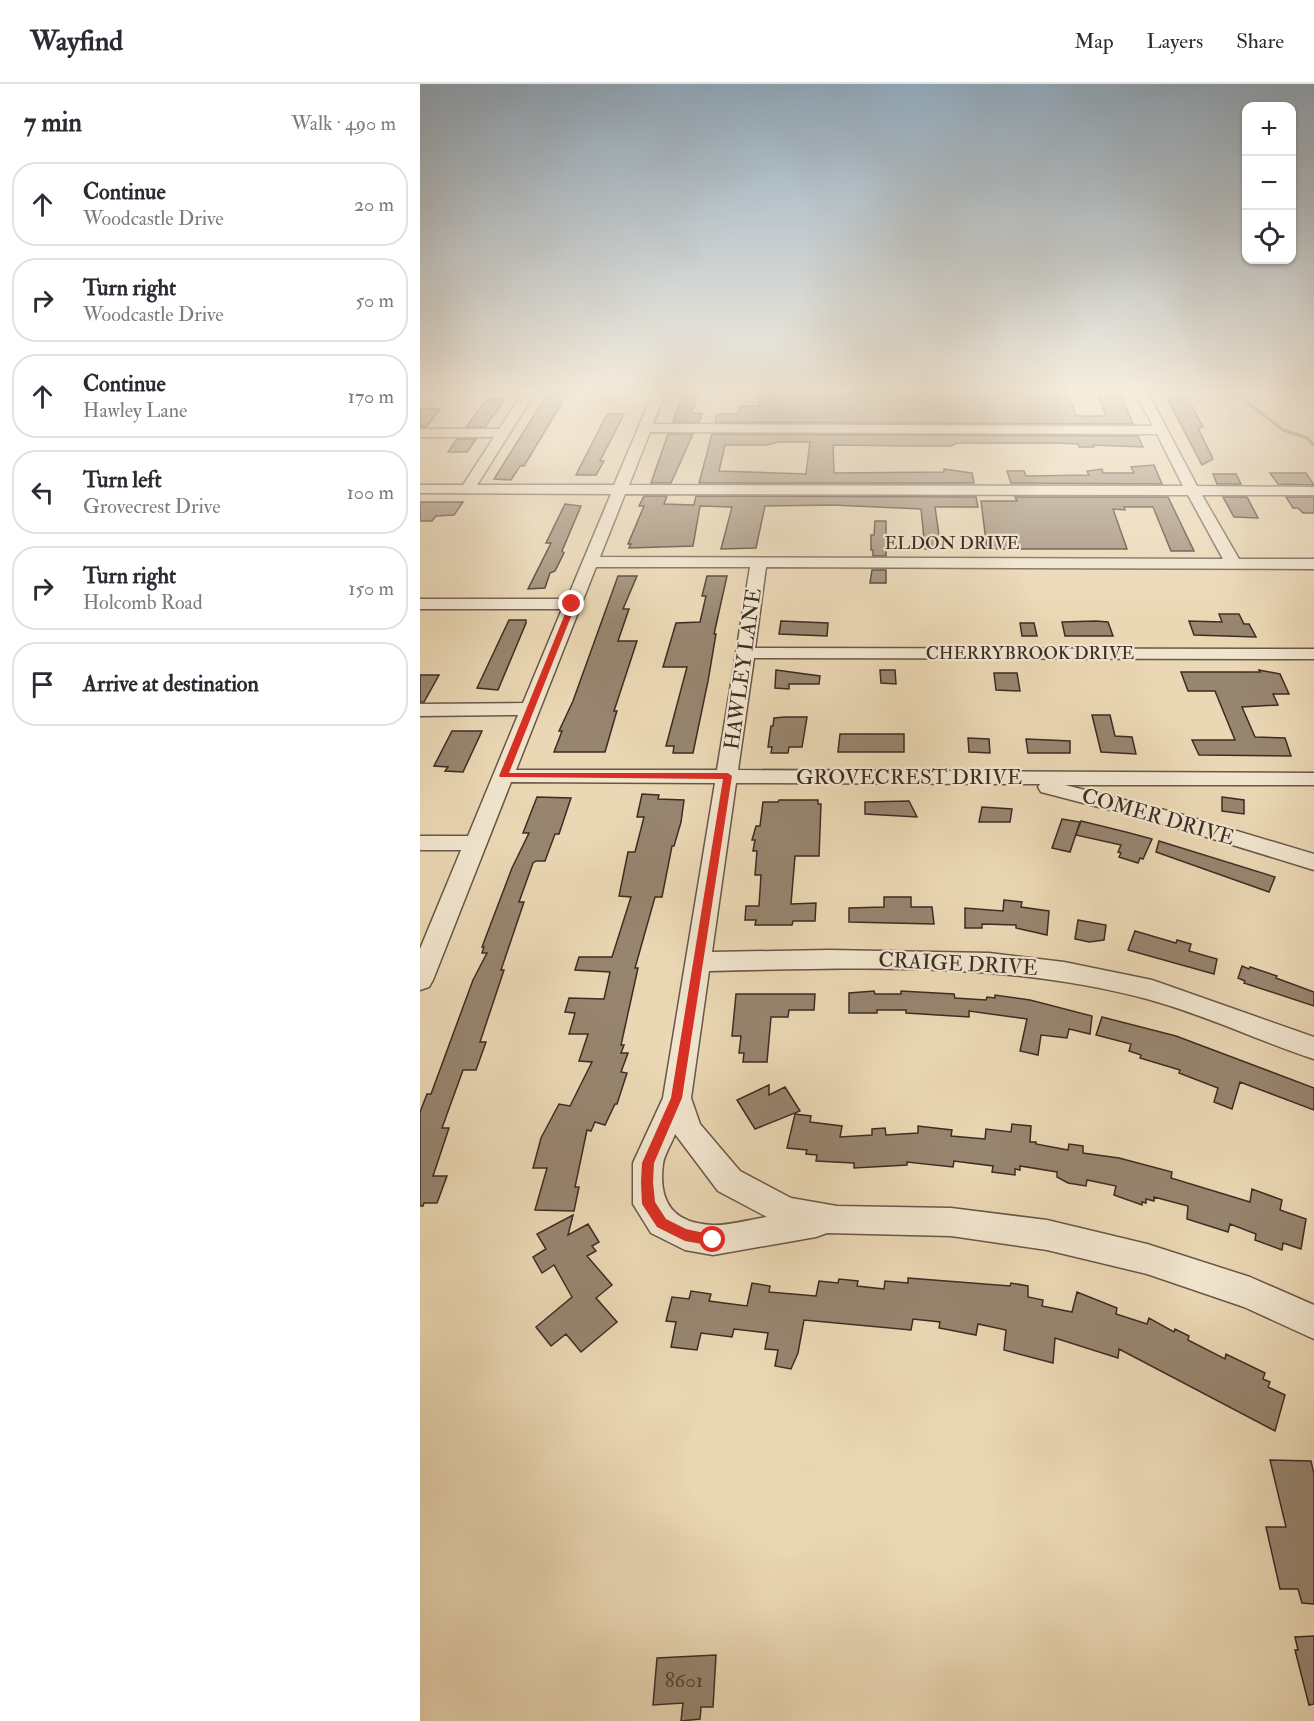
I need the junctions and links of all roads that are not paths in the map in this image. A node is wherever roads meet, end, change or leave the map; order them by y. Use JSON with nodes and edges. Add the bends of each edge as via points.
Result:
{"nodes":[{"id":1,"x":480,"y":469,"type":"edge"},
{"id":2,"x":628,"y":469,"type":"edge"},
{"id":3,"x":1181,"y":469,"type":"edge"},
{"id":4,"x":420,"y":489,"type":"edge"},
{"id":5,"x":467,"y":489,"type":"junction"},
{"id":6,"x":620,"y":489,"type":"junction"},
{"id":7,"x":1192,"y":490,"type":"junction"},
{"id":8,"x":1314,"y":491,"type":"edge"},
{"id":9,"x":1220,"y":539,"type":"junction"},
{"id":10,"x":590,"y":562,"type":"junction"},
{"id":11,"x":759,"y":563,"type":"junction"},
{"id":12,"x":1234,"y":564,"type":"junction"},
{"id":13,"x":1292,"y":564,"type":"junction"},
{"id":14,"x":1314,"y":564,"type":"edge"},
{"id":15,"x":420,"y":604,"type":"edge"},
{"id":16,"x":572,"y":604,"type":"junction"},
{"id":17,"x":746,"y":653,"type":"junction"},
{"id":18,"x":1314,"y":654,"type":"edge"},
{"id":19,"x":529,"y":709,"type":"junction"},
{"id":20,"x":420,"y":710,"type":"edge"},
{"id":21,"x":503,"y":776,"type":"junction"},
{"id":22,"x":728,"y":776,"type":"junction"},
{"id":23,"x":1000,"y":778,"type":"junction"},
{"id":24,"x":1314,"y":779,"type":"edge"},
{"id":25,"x":420,"y":843,"type":"edge"},
{"id":26,"x":476,"y":843,"type":"junction"},
{"id":27,"x":1314,"y":862,"type":"edge"},
{"id":28,"x":699,"y":962,"type":"junction"},
{"id":29,"x":420,"y":980,"type":"edge"},
{"id":30,"x":1314,"y":1048,"type":"edge"},
{"id":31,"x":677,"y":1098,"type":"junction"},
{"id":32,"x":837,"y":1220,"type":"junction"},
{"id":33,"x":1314,"y":1322,"type":"edge"}],
"edges":[{"from":1,"to":5,"type":"street"},
{"from":2,"to":6,"type":"street"},
{"from":3,"to":7,"type":"street"},
{"from":4,"to":5,"type":"street"},
{"from":5,"to":6,"type":"street"},
{"from":6,"to":7,"type":"street"},
{"from":6,"to":10,"type":"street"},
{"from":7,"to":8,"type":"street"},
{"from":7,"to":9,"type":"street"},
{"from":9,"to":12,"type":"street"},
{"from":9,"to":13,"type":"street"},
{"from":10,"to":11,"type":"street","name":"ELDON DRIVE"},
{"from":10,"to":16,"type":"street"},
{"from":11,"to":12,"type":"street","name":"ELDON DRIVE"},
{"from":11,"to":17,"type":"street","name":"HAWLEY LANE"},
{"from":12,"to":13,"type":"street","name":"ELDON DRIVE"},
{"from":13,"to":14,"type":"street","name":"ELDON DRIVE"},
{"from":15,"to":16,"type":"street"},
{"from":16,"to":19,"type":"street"},
{"from":17,"to":18,"type":"street","name":"CHERRYBROOK DRIVE"},
{"from":17,"to":22,"type":"street","name":"HAWLEY LANE"},
{"from":19,"to":20,"type":"street"},
{"from":19,"to":21,"type":"street"},
{"from":21,"to":22,"type":"street","name":"GROVECREST DRIVE"},
{"from":21,"to":26,"type":"street"},
{"from":22,"to":23,"type":"street","name":"GROVECREST DRIVE"},
{"from":22,"to":28,"type":"street","name":"HAWLEY LANE"},
{"from":23,"to":24,"type":"street","name":"GROVECREST DRIVE"},
{"from":23,"to":27,"type":"street","name":"COMER DRIVE","via":[[1162,816]]},
{"from":25,"to":26,"type":"street"},
{"from":26,"to":29,"type":"street"},
{"from":28,"to":30,"type":"street","name":"CRAIGE DRIVE","via":[[989,962],[1064,971],[1152,990]]},
{"from":28,"to":31,"type":"street","name":"HAWLEY LANE"},
{"from":31,"to":32,"type":"street","name":"HAWLEY LANE","via":[[688,1130],[729,1180],[786,1212]]},
{"from":31,"to":32,"type":"street","via":[[648,1163],[649,1204],[662,1223],[685,1235],[713,1240]]},
{"from":32,"to":33,"type":"street","via":[[951,1222],[1047,1235],[1157,1262],[1250,1293]]}]}
